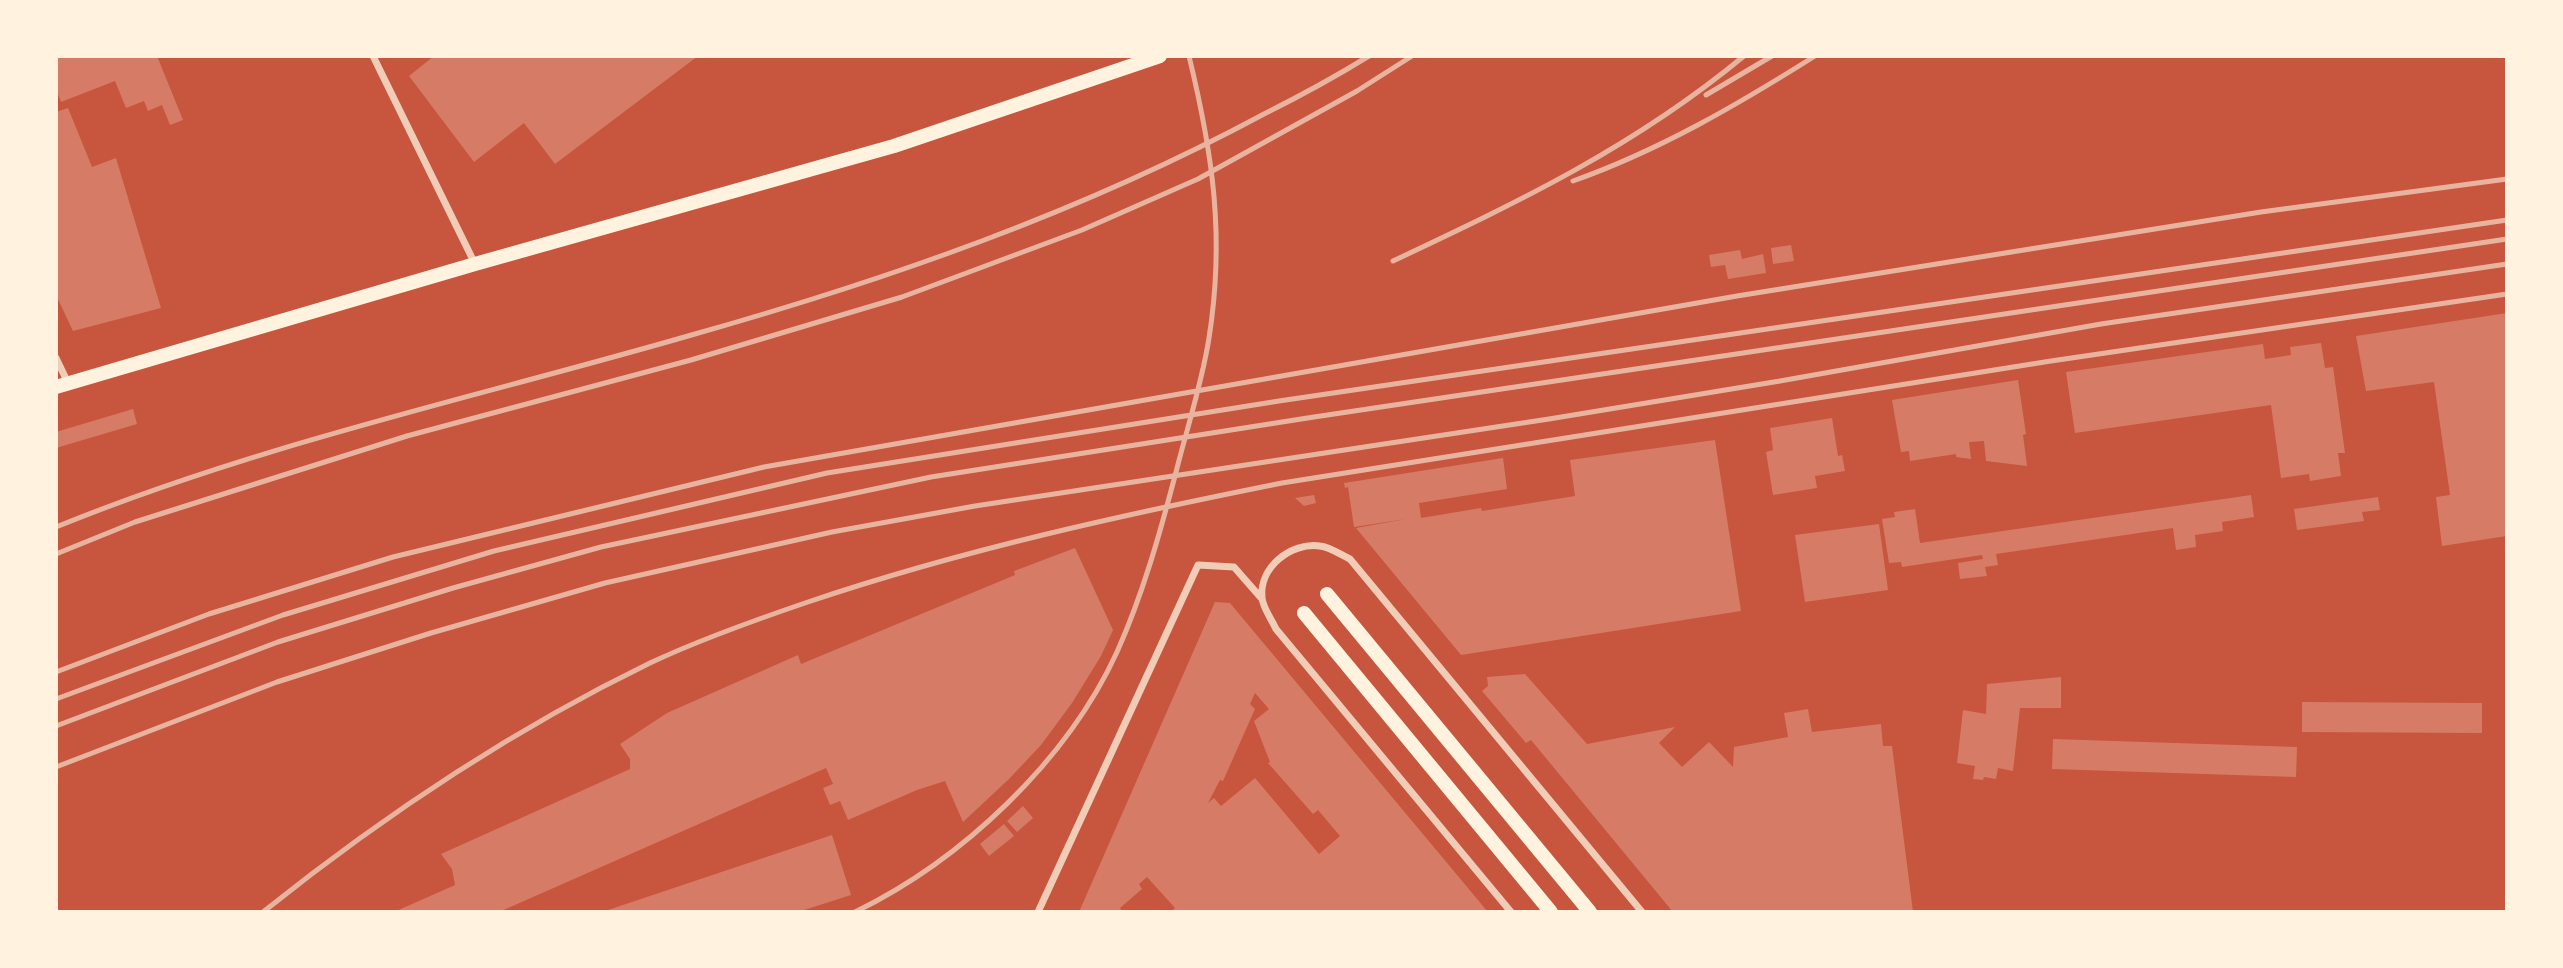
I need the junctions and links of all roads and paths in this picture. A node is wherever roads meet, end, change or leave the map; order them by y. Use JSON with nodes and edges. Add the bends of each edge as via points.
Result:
{"nodes":[{"id":1,"x":373,"y":56,"type":"edge"},
{"id":2,"x":1160,"y":56,"type":"edge"},
{"id":3,"x":475,"y":264,"type":"junction"},
{"id":4,"x":56,"y":358,"type":"edge"},
{"id":5,"x":62,"y":385,"type":"edge"},
{"id":6,"x":1327,"y":594,"type":"dead end"},
{"id":7,"x":1262,"y":599,"type":"junction"},
{"id":8,"x":1304,"y":613,"type":"dead end"},
{"id":9,"x":1038,"y":912,"type":"edge"},
{"id":10,"x":1511,"y":912,"type":"edge"},
{"id":11,"x":1551,"y":912,"type":"edge"},
{"id":12,"x":1590,"y":912,"type":"edge"},
{"id":13,"x":1642,"y":912,"type":"edge"}],
"edges":[{"from":1,"to":3,"type":"street"},
{"from":2,"to":3,"type":"main road","via":[[813,170]]},
{"from":3,"to":5,"type":"main road"},
{"from":4,"to":5,"type":"street"},
{"from":6,"to":12,"type":"main road"},
{"from":7,"to":9,"type":"street","via":[[1234,567],[1198,565]]},
{"from":7,"to":10,"type":"street","via":[[1276,629]]},
{"from":7,"to":13,"type":"street","via":[[1266,577],[1279,557],[1301,545],[1322,546],[1350,559]]},
{"from":8,"to":11,"type":"main road"}]}
